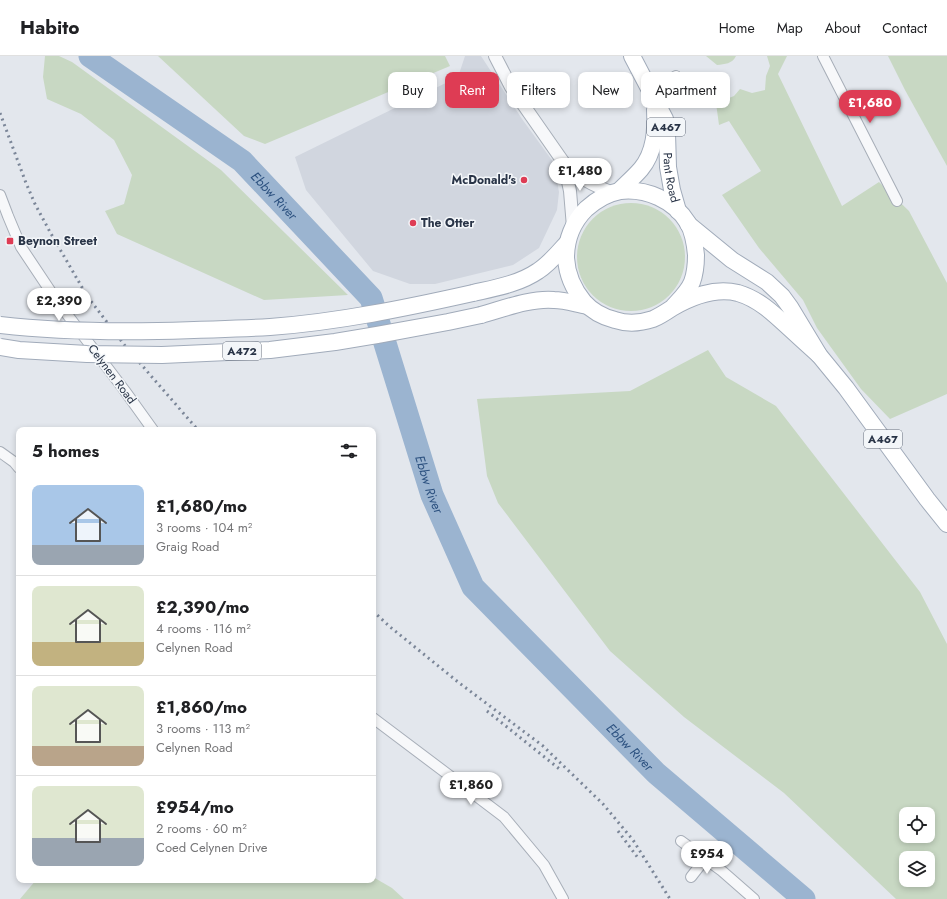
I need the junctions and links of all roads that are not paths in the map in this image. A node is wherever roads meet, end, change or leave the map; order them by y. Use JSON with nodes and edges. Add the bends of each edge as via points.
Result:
{"nodes":[{"id":1,"x":495,"y":56,"type":"edge"},
{"id":2,"x":632,"y":56,"type":"edge"},
{"id":3,"x":823,"y":56,"type":"edge"},
{"id":4,"x":641,"y":74,"type":"edge"},
{"id":5,"x":654,"y":108,"type":"edge"},
{"id":6,"x":659,"y":108,"type":"edge"},
{"id":7,"x":564,"y":164,"type":"junction"},
{"id":8,"x":616,"y":192,"type":"junction"},
{"id":9,"x":0,"y":195,"type":"edge"},
{"id":10,"x":897,"y":202,"type":"dead end"},
{"id":11,"x":678,"y":210,"type":"junction"},
{"id":12,"x":4,"y":218,"type":"edge"},
{"id":13,"x":688,"y":224,"type":"junction"},
{"id":14,"x":573,"y":227,"type":"junction"},
{"id":15,"x":567,"y":243,"type":"junction"},
{"id":16,"x":587,"y":306,"type":"junction"},
{"id":17,"x":672,"y":308,"type":"junction"},
{"id":18,"x":0,"y":325,"type":"edge"},
{"id":19,"x":0,"y":347,"type":"edge"},
{"id":20,"x":819,"y":354,"type":"junction"},
{"id":21,"x":151,"y":427,"type":"edge"},
{"id":22,"x":0,"y":452,"type":"edge"},
{"id":23,"x":16,"y":464,"type":"edge"},
{"id":24,"x":947,"y":524,"type":"edge"},
{"id":25,"x":376,"y":720,"type":"edge"},
{"id":26,"x":681,"y":841,"type":"dead end"},
{"id":27,"x":705,"y":859,"type":"junction"},
{"id":28,"x":691,"y":877,"type":"dead end"},
{"id":29,"x":563,"y":899,"type":"edge"},
{"id":30,"x":754,"y":899,"type":"edge"}],
"edges":[{"from":1,"to":7,"type":"street","via":[[511,87]]},
{"from":2,"to":4,"type":"main road","name":"Pant Road","number":"A467"},
{"from":3,"to":10,"type":"street"},
{"from":5,"to":8,"type":"main road","name":"Pant Road","number":"A467","via":[[656,124],[650,156],[641,169]]},
{"from":6,"to":11,"type":"main road","name":"Pant Road","number":"A467","via":[[665,119],[668,168]]},
{"from":7,"to":8,"type":"street","via":[[584,180]]},
{"from":7,"to":14,"type":"street","via":[[570,191]]},
{"from":8,"to":11,"type":"main road","number":"A472","via":[[630,191],[653,195]]},
{"from":8,"to":14,"type":"main road","number":"A472","via":[[593,204],[579,217]]},
{"from":9,"to":12,"type":"street","name":"Celynen Road"},
{"from":11,"to":13,"type":"main road","number":"A472"},
{"from":12,"to":21,"type":"street","name":"Celynen Road","via":[[57,301]]},
{"from":13,"to":17,"type":"main road","number":"A472","via":[[695,247],[694,271],[687,290]]},
{"from":13,"to":20,"type":"main road","number":"A467","via":[[778,291]]},
{"from":14,"to":15,"type":"main road","number":"A472"},
{"from":15,"to":16,"type":"main road","number":"A472","via":[[568,274]]},
{"from":15,"to":18,"type":"main road","number":"A472","bridge":true,"via":[[537,272],[511,283],[416,306],[326,320],[270,327],[102,332]]},
{"from":16,"to":17,"type":"main road","number":"A472","via":[[608,319],[632,323],[653,319]]},
{"from":16,"to":19,"type":"main road","number":"A472","bridge":true,"via":[[546,300],[383,334],[270,350],[162,355],[87,354]]},
{"from":17,"to":20,"type":"main road","number":"A467","via":[[709,292],[737,293],[764,305]]},
{"from":20,"to":24,"type":"main road","number":"A467"},
{"from":22,"to":23,"type":"street"},
{"from":25,"to":29,"type":"street","via":[[504,818],[544,865]]},
{"from":26,"to":27,"type":"street"},
{"from":27,"to":28,"type":"street"},
{"from":27,"to":30,"type":"street"}]}
